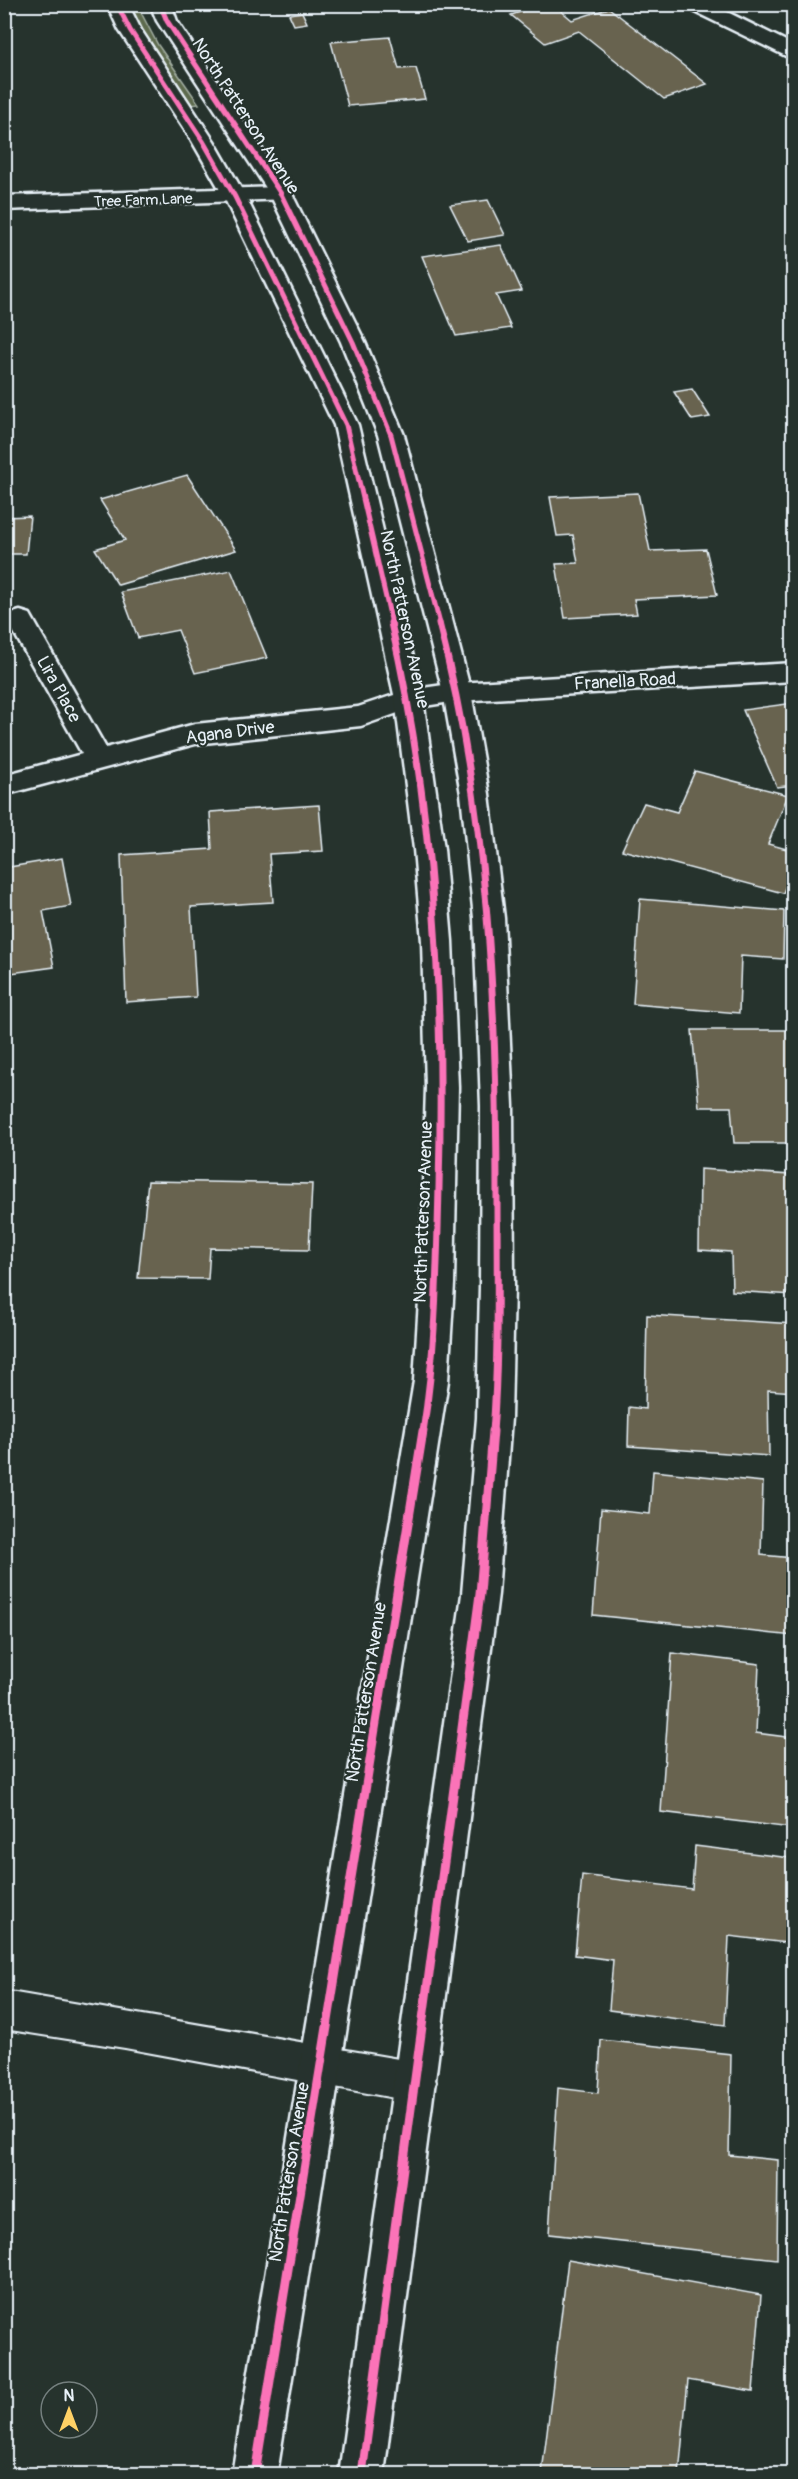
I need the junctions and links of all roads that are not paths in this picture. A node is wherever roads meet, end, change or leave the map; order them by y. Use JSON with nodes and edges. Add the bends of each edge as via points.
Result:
{"nodes":[{"id":1,"x":117,"y":4,"type":"edge"},
{"id":2,"x":160,"y":4,"type":"edge"},
{"id":3,"x":694,"y":4,"type":"edge"},
{"id":4,"x":794,"y":54,"type":"edge"},
{"id":5,"x":281,"y":194,"type":"junction"},
{"id":6,"x":235,"y":197,"type":"junction"},
{"id":7,"x":4,"y":203,"type":"edge"},
{"id":8,"x":20,"y":620,"type":"dead end"},
{"id":9,"x":794,"y":672,"type":"edge"},
{"id":10,"x":457,"y":692,"type":"junction"},
{"id":11,"x":409,"y":699,"type":"junction"},
{"id":12,"x":98,"y":758,"type":"junction"},
{"id":13,"x":4,"y":785,"type":"edge"},
{"id":14,"x":4,"y":2010,"type":"edge"},
{"id":15,"x":321,"y":2065,"type":"junction"},
{"id":16,"x":416,"y":2082,"type":"junction"},
{"id":17,"x":255,"y":2475,"type":"edge"},
{"id":18,"x":362,"y":2475,"type":"edge"}],
"edges":[{"from":1,"to":6,"type":"main road","name":"North Patterson Avenue"},
{"from":2,"to":5,"type":"main road","name":"North Patterson Avenue","via":[[167,21]]},
{"from":3,"to":4,"type":"main road"},
{"from":5,"to":6,"type":"main road","name":"Tree Farm Lane"},
{"from":5,"to":10,"type":"main road","name":"North Patterson Avenue","via":[[353,342],[391,435]]},
{"from":6,"to":7,"type":"main road","name":"Tree Farm Lane"},
{"from":6,"to":11,"type":"main road","name":"North Patterson Avenue","via":[[346,425]]},
{"from":8,"to":12,"type":"main road","name":"Lira Place"},
{"from":9,"to":10,"type":"main road","name":"Franella Road"},
{"from":10,"to":11,"type":"main road","name":"Agana Drive"},
{"from":10,"to":16,"type":"main road","name":"North Patterson Avenue","via":[[476,794],[492,964],[497,1106],[494,1418],[480,1594]]},
{"from":11,"to":12,"type":"main road","name":"Agana Drive","via":[[361,716],[195,734]]},
{"from":11,"to":15,"type":"main road","name":"North Patterson Avenue","via":[[437,941],[442,1087],[431,1381]]},
{"from":12,"to":13,"type":"main road","name":"Agana Drive"},
{"from":14,"to":15,"type":"lane"},
{"from":15,"to":16,"type":"lane"},
{"from":15,"to":17,"type":"main road","name":"North Patterson Avenue"},
{"from":16,"to":18,"type":"main road","name":"North Patterson Avenue"}]}
